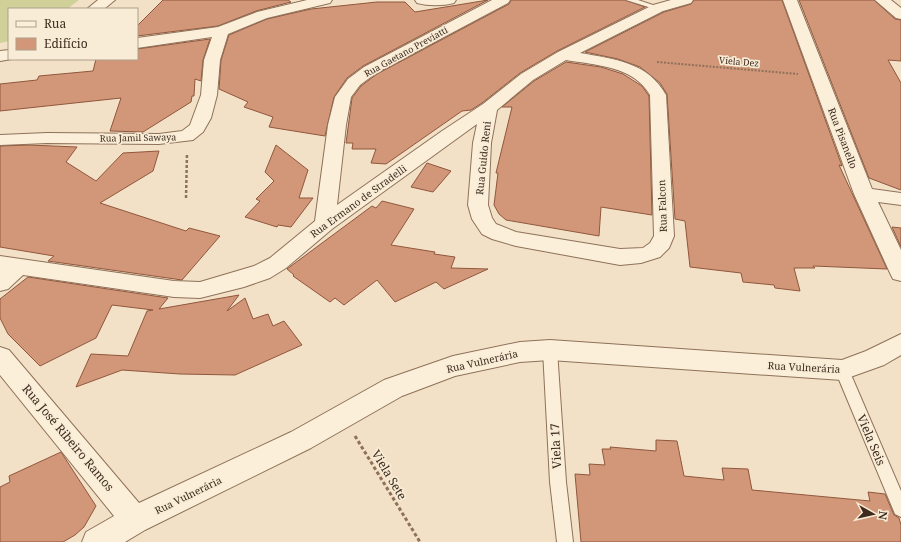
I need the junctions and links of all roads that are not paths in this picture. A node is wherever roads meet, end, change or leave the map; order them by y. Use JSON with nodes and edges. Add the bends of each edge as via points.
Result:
{"nodes":[{"id":1,"x":108,"y":0,"type":"edge"},
{"id":2,"x":325,"y":0,"type":"edge"},
{"id":3,"x":422,"y":0,"type":"edge"},
{"id":4,"x":449,"y":0,"type":"edge"},
{"id":5,"x":503,"y":0,"type":"edge"},
{"id":6,"x":630,"y":0,"type":"edge"},
{"id":7,"x":686,"y":0,"type":"edge"},
{"id":8,"x":790,"y":0,"type":"edge"},
{"id":9,"x":882,"y":0,"type":"edge"},
{"id":10,"x":96,"y":8,"type":"edge"},
{"id":11,"x":658,"y":8,"type":"junction"},
{"id":12,"x":901,"y":15,"type":"edge"},
{"id":13,"x":222,"y":32,"type":"junction"},
{"id":14,"x":138,"y":43,"type":"edge"},
{"id":15,"x":564,"y":55,"type":"junction"},
{"id":16,"x":489,"y":108,"type":"junction"},
{"id":17,"x":0,"y":140,"type":"edge"},
{"id":18,"x":864,"y":194,"type":"junction"},
{"id":19,"x":901,"y":198,"type":"edge"},
{"id":20,"x":325,"y":224,"type":"junction"},
{"id":21,"x":489,"y":229,"type":"joint"},
{"id":22,"x":10,"y":265,"type":"edge"},
{"id":23,"x":901,"y":273,"type":"edge"},
{"id":24,"x":0,"y":283,"type":"edge"},
{"id":25,"x":901,"y":344,"type":"edge"},
{"id":26,"x":550,"y":350,"type":"junction"},
{"id":27,"x":0,"y":357,"type":"edge"},
{"id":28,"x":842,"y":370,"type":"junction"},
{"id":29,"x":901,"y":509,"type":"edge"},
{"id":30,"x":136,"y":520,"type":"junction"},
{"id":31,"x":97,"y":542,"type":"edge"},
{"id":32,"x":565,"y":542,"type":"edge"}],
"edges":[{"from":1,"to":10,"type":"street"},
{"from":2,"to":13,"type":"street","via":[[262,15]]},
{"from":3,"to":4,"type":"street"},
{"from":5,"to":20,"type":"street","name":"Rua Gaetano Previatti","via":[[370,70],[354,82],[343,98],[338,118]]},
{"from":6,"to":11,"type":"lane"},
{"from":7,"to":11,"type":"street","name":"Rua Ermano de Stradelli"},
{"from":8,"to":18,"type":"street","name":"Rua Pisanello"},
{"from":9,"to":12,"type":"street"},
{"from":11,"to":15,"type":"street","name":"Rua Ermano de Stradelli"},
{"from":13,"to":14,"type":"street"},
{"from":13,"to":17,"type":"street","name":"Rua Jamil Sawaya","via":[[212,60],[209,95],[202,118],[197,128],[187,136],[159,139]]},
{"from":15,"to":16,"type":"street","name":"Rua Ermano de Stradelli","via":[[527,77]]},
{"from":15,"to":21,"type":"street","name":"Rua Falcon","via":[[630,69],[641,73],[655,87],[658,95],[664,236],[662,246],[654,252],[620,257],[516,239]]},
{"from":16,"to":20,"type":"street","name":"Rua Ermano de Stradelli"},
{"from":16,"to":21,"type":"street","name":"Rua Guido Reni","via":[[482,143],[478,205],[482,219]]},
{"from":18,"to":19,"type":"street"},
{"from":18,"to":23,"type":"street","name":"Rua Pisanello"},
{"from":20,"to":22,"type":"street","name":"Rua Ermano de Stradelli","via":[[278,263],[262,272],[200,290],[151,287]]},
{"from":22,"to":24,"type":"street"},
{"from":25,"to":28,"type":"street","name":"Rua Vulnerária","via":[[875,358]]},
{"from":26,"to":28,"type":"street","name":"Rua Vulnerária"},
{"from":26,"to":30,"type":"street","name":"Rua Vulnerária","via":[[520,352],[453,366],[394,388],[294,444]]},
{"from":26,"to":32,"type":"lane","name":"Viela 17","via":[[558,482]]},
{"from":27,"to":30,"type":"street","name":"Rua José Ribeiro Ramos"},
{"from":28,"to":29,"type":"lane","name":"Viela Seis"},
{"from":30,"to":31,"type":"street","name":"Rua Vulnerária"}]}
